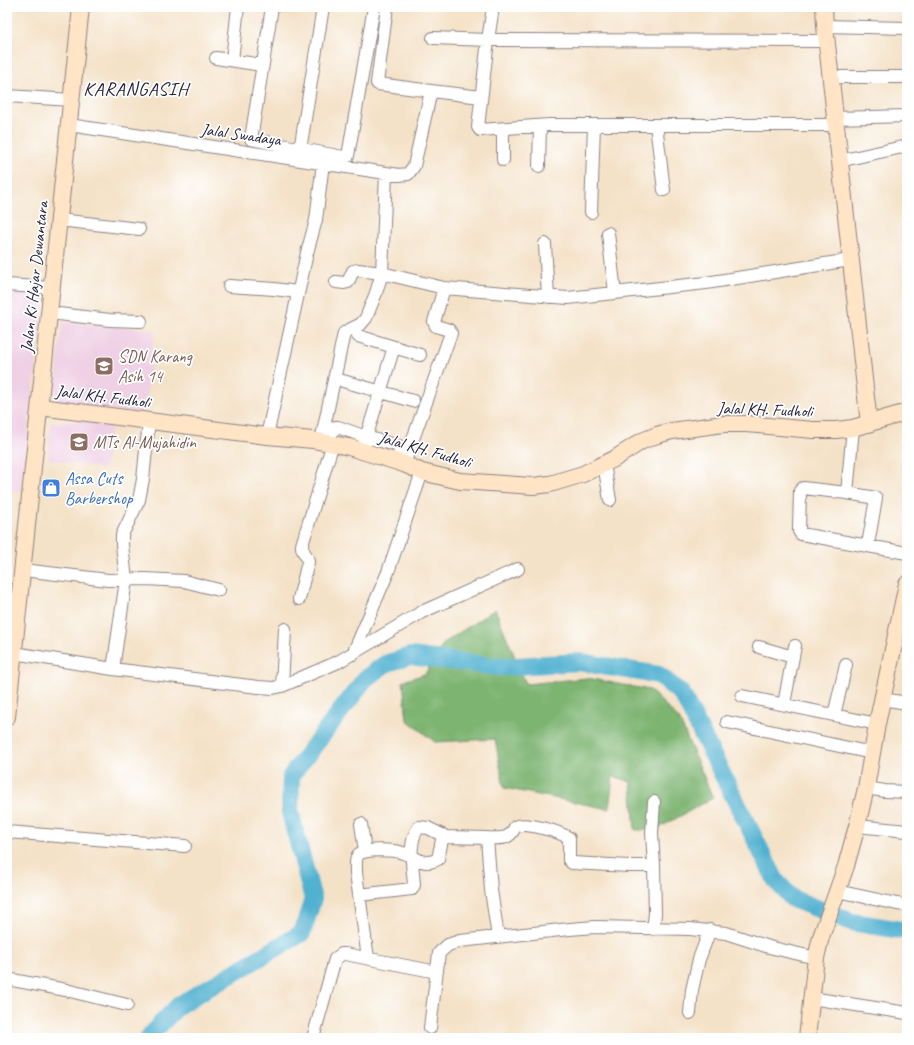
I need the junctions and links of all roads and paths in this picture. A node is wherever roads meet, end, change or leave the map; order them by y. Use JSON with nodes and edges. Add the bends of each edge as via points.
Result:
{"nodes":[{"id":1,"x":81,"y":7,"type":"edge"},
{"id":2,"x":238,"y":7,"type":"edge"},
{"id":3,"x":272,"y":7,"type":"edge"},
{"id":4,"x":324,"y":7,"type":"edge"},
{"id":5,"x":374,"y":7,"type":"edge"},
{"id":6,"x":387,"y":7,"type":"edge"},
{"id":7,"x":493,"y":7,"type":"edge"},
{"id":8,"x":824,"y":7,"type":"edge"},
{"id":9,"x":907,"y":28,"type":"edge"},
{"id":10,"x":826,"y":33,"type":"junction"},
{"id":11,"x":433,"y":38,"type":"dead end"},
{"id":12,"x":488,"y":40,"type":"junction"},
{"id":13,"x":216,"y":58,"type":"dead end"},
{"id":14,"x":232,"y":60,"type":"junction"},
{"id":15,"x":262,"y":65,"type":"junction"},
{"id":16,"x":830,"y":77,"type":"junction"},
{"id":17,"x":907,"y":77,"type":"edge"},
{"id":18,"x":431,"y":91,"type":"junction"},
{"id":19,"x":7,"y":96,"type":"edge"},
{"id":20,"x":482,"y":97,"type":"junction"},
{"id":21,"x":72,"y":100,"type":"junction"},
{"id":22,"x":907,"y":116,"type":"edge"},
{"id":23,"x":835,"y":121,"type":"junction"},
{"id":24,"x":69,"y":125,"type":"junction"},
{"id":25,"x":594,"y":125,"type":"junction"},
{"id":26,"x":656,"y":125,"type":"junction"},
{"id":27,"x":540,"y":126,"type":"junction"},
{"id":28,"x":503,"y":129,"type":"junction"},
{"id":29,"x":907,"y":146,"type":"edge"},
{"id":30,"x":300,"y":150,"type":"junction"},
{"id":31,"x":503,"y":160,"type":"dead end"},
{"id":32,"x":839,"y":161,"type":"junction"},
{"id":33,"x":323,"y":163,"type":"junction"},
{"id":34,"x":539,"y":166,"type":"dead end"},
{"id":35,"x":386,"y":173,"type":"junction"},
{"id":36,"x":664,"y":190,"type":"dead end"},
{"id":37,"x":591,"y":212,"type":"dead end"},
{"id":38,"x":59,"y":220,"type":"junction"},
{"id":39,"x":139,"y":229,"type":"dead end"},
{"id":40,"x":608,"y":233,"type":"dead end"},
{"id":41,"x":545,"y":244,"type":"dead end"},
{"id":42,"x":850,"y":260,"type":"junction"},
{"id":43,"x":382,"y":273,"type":"junction"},
{"id":44,"x":336,"y":282,"type":"dead end"},
{"id":45,"x":7,"y":285,"type":"edge"},
{"id":46,"x":229,"y":286,"type":"dead end"},
{"id":47,"x":52,"y":288,"type":"junction"},
{"id":48,"x":444,"y":288,"type":"junction"},
{"id":49,"x":298,"y":292,"type":"junction"},
{"id":50,"x":614,"y":293,"type":"junction"},
{"id":51,"x":548,"y":297,"type":"junction"},
{"id":52,"x":50,"y":313,"type":"junction"},
{"id":53,"x":141,"y":321,"type":"dead end"},
{"id":54,"x":358,"y":336,"type":"dead end"},
{"id":55,"x":394,"y":348,"type":"junction"},
{"id":56,"x":420,"y":355,"type":"dead end"},
{"id":57,"x":343,"y":381,"type":"dead end"},
{"id":58,"x":380,"y":392,"type":"junction"},
{"id":59,"x":413,"y":401,"type":"dead end"},
{"id":60,"x":40,"y":407,"type":"junction"},
{"id":61,"x":907,"y":412,"type":"edge"},
{"id":62,"x":149,"y":421,"type":"junction"},
{"id":63,"x":869,"y":424,"type":"junction"},
{"id":64,"x":853,"y":428,"type":"junction"},
{"id":65,"x":267,"y":436,"type":"junction"},
{"id":66,"x":328,"y":442,"type":"junction"},
{"id":67,"x":364,"y":444,"type":"junction"},
{"id":68,"x":401,"y":463,"type":"junction"},
{"id":69,"x":604,"y":464,"type":"junction"},
{"id":70,"x":422,"y":472,"type":"junction"},
{"id":71,"x":847,"y":493,"type":"junction"},
{"id":72,"x":610,"y":500,"type":"dead end"},
{"id":73,"x":868,"y":545,"type":"junction"},
{"id":74,"x":907,"y":553,"type":"edge"},
{"id":75,"x":518,"y":569,"type":"dead end"},
{"id":76,"x":23,"y":570,"type":"junction"},
{"id":77,"x":126,"y":580,"type":"junction"},
{"id":78,"x":907,"y":584,"type":"edge"},
{"id":79,"x":219,"y":590,"type":"dead end"},
{"id":80,"x":299,"y":599,"type":"dead end"},
{"id":81,"x":285,"y":629,"type":"dead end"},
{"id":82,"x":759,"y":647,"type":"dead end"},
{"id":83,"x":14,"y":653,"type":"junction"},
{"id":84,"x":353,"y":654,"type":"junction"},
{"id":85,"x":846,"y":665,"type":"dead end"},
{"id":86,"x":113,"y":669,"type":"junction"},
{"id":87,"x":282,"y":686,"type":"junction"},
{"id":88,"x":9,"y":690,"type":"edge"},
{"id":89,"x":742,"y":696,"type":"dead end"},
{"id":90,"x":882,"y":699,"type":"junction"},
{"id":91,"x":907,"y":703,"type":"edge"},
{"id":92,"x":784,"y":704,"type":"junction"},
{"id":93,"x":834,"y":715,"type":"junction"},
{"id":94,"x":7,"y":717,"type":"edge"},
{"id":95,"x":727,"y":722,"type":"dead end"},
{"id":96,"x":877,"y":724,"type":"junction"},
{"id":97,"x":872,"y":753,"type":"junction"},
{"id":98,"x":866,"y":788,"type":"junction"},
{"id":99,"x":907,"y":792,"type":"edge"},
{"id":100,"x":654,"y":802,"type":"dead end"},
{"id":101,"x":361,"y":824,"type":"dead end"},
{"id":102,"x":857,"y":826,"type":"junction"},
{"id":103,"x":907,"y":831,"type":"edge"},
{"id":104,"x":7,"y":832,"type":"edge"},
{"id":105,"x":443,"y":835,"type":"junction"},
{"id":106,"x":487,"y":838,"type":"junction"},
{"id":107,"x":185,"y":846,"type":"dead end"},
{"id":108,"x":364,"y":850,"type":"junction"},
{"id":109,"x":412,"y":857,"type":"junction"},
{"id":110,"x":654,"y":866,"type":"junction"},
{"id":111,"x":835,"y":894,"type":"junction"},
{"id":112,"x":359,"y":895,"type":"junction"},
{"id":113,"x":907,"y":905,"type":"edge"},
{"id":114,"x":653,"y":929,"type":"junction"},
{"id":115,"x":710,"y":930,"type":"junction"},
{"id":116,"x":498,"y":937,"type":"junction"},
{"id":117,"x":368,"y":958,"type":"junction"},
{"id":118,"x":816,"y":958,"type":"junction"},
{"id":119,"x":438,"y":972,"type":"junction"},
{"id":120,"x":7,"y":979,"type":"edge"},
{"id":121,"x":811,"y":998,"type":"junction"},
{"id":122,"x":127,"y":1005,"type":"dead end"},
{"id":123,"x":690,"y":1013,"type":"dead end"},
{"id":124,"x":907,"y":1013,"type":"edge"},
{"id":125,"x":430,"y":1028,"type":"dead end"},
{"id":126,"x":313,"y":1038,"type":"edge"},
{"id":127,"x":807,"y":1038,"type":"edge"}],
"edges":[{"from":1,"to":21,"type":"main road","name":"Jalan Ki Hajar Dewantara"},
{"from":2,"to":14,"type":"street"},
{"from":3,"to":15,"type":"street"},
{"from":4,"to":30,"type":"street"},
{"from":5,"to":30,"type":"street","via":[[348,156],[343,158]]},
{"from":6,"to":18,"type":"street","via":[[376,83]]},
{"from":7,"to":12,"type":"street"},
{"from":8,"to":10,"type":"main road"},
{"from":9,"to":10,"type":"street"},
{"from":10,"to":12,"type":"street"},
{"from":10,"to":16,"type":"main road"},
{"from":11,"to":12,"type":"street"},
{"from":12,"to":20,"type":"street"},
{"from":13,"to":14,"type":"street"},
{"from":14,"to":15,"type":"street"},
{"from":15,"to":30,"type":"street","via":[[251,139]]},
{"from":16,"to":17,"type":"street"},
{"from":16,"to":23,"type":"main road"},
{"from":18,"to":20,"type":"street"},
{"from":18,"to":35,"type":"street","name":"Jalal Swadaya","via":[[414,166],[408,174]]},
{"from":19,"to":21,"type":"street"},
{"from":20,"to":28,"type":"street","via":[[478,129]]},
{"from":21,"to":24,"type":"main road","name":"Jalan Ki Hajar Dewantara"},
{"from":22,"to":23,"type":"street"},
{"from":23,"to":26,"type":"street"},
{"from":23,"to":32,"type":"main road"},
{"from":24,"to":33,"type":"street","name":"Jalal Swadaya"},
{"from":24,"to":38,"type":"main road","name":"Jalan Ki Hajar Dewantara"},
{"from":25,"to":26,"type":"street"},
{"from":25,"to":27,"type":"street"},
{"from":25,"to":37,"type":"street"},
{"from":26,"to":36,"type":"street"},
{"from":27,"to":28,"type":"street"},
{"from":27,"to":34,"type":"street"},
{"from":28,"to":31,"type":"street"},
{"from":29,"to":32,"type":"street"},
{"from":32,"to":42,"type":"main road"},
{"from":33,"to":35,"type":"street","name":"Jalal Swadaya"},
{"from":33,"to":49,"type":"street","via":[[316,220]]},
{"from":35,"to":43,"type":"street"},
{"from":38,"to":39,"type":"street"},
{"from":38,"to":47,"type":"main road","name":"Jalan Ki Hajar Dewantara"},
{"from":40,"to":50,"type":"street"},
{"from":41,"to":51,"type":"street"},
{"from":42,"to":50,"type":"street","via":[[706,283]]},
{"from":42,"to":63,"type":"main road"},
{"from":43,"to":44,"type":"street","via":[[354,270],[348,282]]},
{"from":43,"to":48,"type":"street"},
{"from":43,"to":66,"type":"street","via":[[366,318],[361,324],[344,333]]},
{"from":45,"to":47,"type":"street"},
{"from":46,"to":49,"type":"street"},
{"from":47,"to":52,"type":"main road","name":"Jalan Ki Hajar Dewantara"},
{"from":48,"to":51,"type":"street"},
{"from":48,"to":68,"type":"street","via":[[434,322],[436,326],[451,333]]},
{"from":49,"to":65,"type":"street"},
{"from":50,"to":51,"type":"street","via":[[568,298]]},
{"from":52,"to":53,"type":"street"},
{"from":52,"to":60,"type":"main road","name":"Jalan Ki Hajar Dewantara"},
{"from":54,"to":55,"type":"street"},
{"from":55,"to":56,"type":"street"},
{"from":55,"to":58,"type":"street"},
{"from":57,"to":58,"type":"street"},
{"from":58,"to":59,"type":"street"},
{"from":58,"to":67,"type":"street"},
{"from":60,"to":62,"type":"main road","name":"Jalal KH. Fudholi"},
{"from":60,"to":76,"type":"main road","name":"Jalan Ki Hajar Dewantara"},
{"from":61,"to":63,"type":"main road","name":"Jalal KH. Fudholi"},
{"from":62,"to":65,"type":"main road","name":"Jalal KH. Fudholi"},
{"from":62,"to":77,"type":"street","via":[[139,500],[122,535]]},
{"from":63,"to":64,"type":"main road","name":"Jalal KH. Fudholi"},
{"from":64,"to":69,"type":"main road","name":"Jalal KH. Fudholi","via":[[813,430],[730,424],[672,431],[642,441]]},
{"from":64,"to":71,"type":"street"},
{"from":65,"to":66,"type":"main road","name":"Jalal KH. Fudholi"},
{"from":66,"to":67,"type":"main road","name":"Jalal KH. Fudholi"},
{"from":66,"to":80,"type":"street","via":[[302,546],[308,562]]},
{"from":67,"to":68,"type":"main road","name":"Jalal KH. Fudholi"},
{"from":68,"to":70,"type":"main road","name":"Jalal KH. Fudholi"},
{"from":69,"to":70,"type":"main road","name":"Jalal KH. Fudholi","via":[[564,481],[533,486],[460,481]]},
{"from":69,"to":72,"type":"street"},
{"from":70,"to":84,"type":"street","via":[[388,572]]},
{"from":71,"to":73,"type":"street","via":[[876,498]]},
{"from":71,"to":73,"type":"street","via":[[801,489],[799,533]]},
{"from":73,"to":74,"type":"street"},
{"from":75,"to":84,"type":"street","via":[[422,612]]},
{"from":76,"to":77,"type":"street","via":[[82,578]]},
{"from":76,"to":83,"type":"main road","name":"Jalan Ki Hajar Dewantara"},
{"from":77,"to":79,"type":"street","via":[[184,581]]},
{"from":77,"to":86,"type":"street"},
{"from":78,"to":90,"type":"main road"},
{"from":81,"to":87,"type":"street"},
{"from":82,"to":92,"type":"street","via":[[794,651]]},
{"from":83,"to":86,"type":"street"},
{"from":83,"to":88,"type":"main road","name":"Jalan Ki Hajar Dewantara"},
{"from":84,"to":87,"type":"street"},
{"from":85,"to":93,"type":"street"},
{"from":86,"to":87,"type":"street","via":[[258,687]]},
{"from":88,"to":94,"type":"main road","name":"Jalan Ki Hajar Dewantara"},
{"from":89,"to":92,"type":"street"},
{"from":90,"to":91,"type":"street"},
{"from":90,"to":96,"type":"main road"},
{"from":92,"to":93,"type":"street"},
{"from":93,"to":96,"type":"street"},
{"from":95,"to":97,"type":"street"},
{"from":96,"to":97,"type":"main road"},
{"from":97,"to":98,"type":"main road"},
{"from":98,"to":99,"type":"street"},
{"from":98,"to":102,"type":"main road"},
{"from":100,"to":110,"type":"street"},
{"from":101,"to":108,"type":"street"},
{"from":102,"to":103,"type":"street"},
{"from":102,"to":111,"type":"main road"},
{"from":104,"to":107,"type":"street"},
{"from":105,"to":106,"type":"street"},
{"from":105,"to":109,"type":"street","via":[[438,859],[421,862]]},
{"from":105,"to":109,"type":"street","via":[[419,827],[415,832]]},
{"from":106,"to":110,"type":"street","via":[[508,837],[518,825],[539,828],[569,838],[569,860],[572,864]]},
{"from":106,"to":116,"type":"street"},
{"from":108,"to":109,"type":"street","via":[[390,851]]},
{"from":108,"to":112,"type":"street","via":[[358,854],[357,859]]},
{"from":109,"to":112,"type":"street","via":[[412,889]]},
{"from":110,"to":114,"type":"street"},
{"from":111,"to":113,"type":"street"},
{"from":111,"to":118,"type":"main road"},
{"from":112,"to":117,"type":"street"},
{"from":114,"to":115,"type":"street"},
{"from":114,"to":116,"type":"street","via":[[583,928]]},
{"from":115,"to":118,"type":"street"},
{"from":115,"to":123,"type":"street","via":[[699,959]]},
{"from":116,"to":119,"type":"street","via":[[460,941],[448,945],[439,953]]},
{"from":117,"to":119,"type":"street"},
{"from":117,"to":126,"type":"street","via":[[342,954],[335,959]]},
{"from":118,"to":121,"type":"main road"},
{"from":119,"to":125,"type":"street"},
{"from":120,"to":122,"type":"street"},
{"from":121,"to":124,"type":"street"},
{"from":121,"to":127,"type":"main road"}]}
